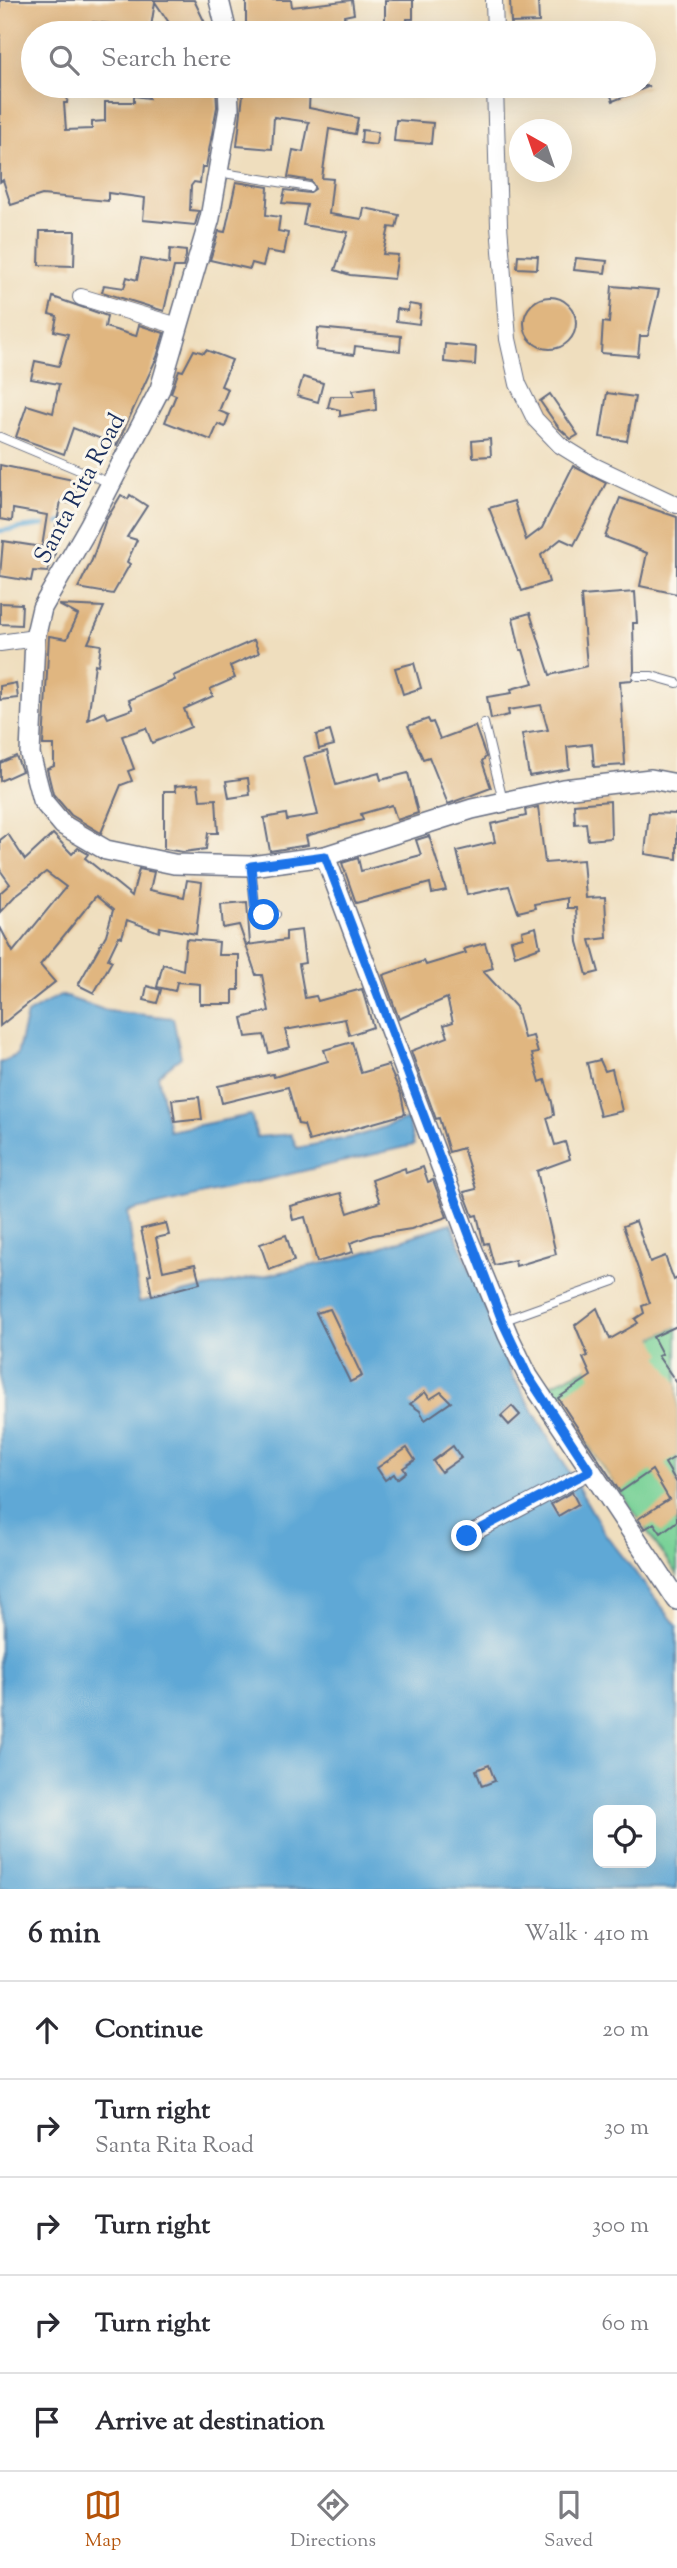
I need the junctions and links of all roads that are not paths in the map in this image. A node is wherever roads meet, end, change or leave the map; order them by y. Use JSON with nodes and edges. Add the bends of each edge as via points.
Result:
{"nodes":[{"id":1,"x":219,"y":0,"type":"edge"},
{"id":2,"x":495,"y":0,"type":"edge"},
{"id":3,"x":225,"y":21,"type":"edge"},
{"id":4,"x":495,"y":21,"type":"edge"},
{"id":5,"x":229,"y":98,"type":"edge"},
{"id":6,"x":495,"y":98,"type":"edge"},
{"id":7,"x":218,"y":172,"type":"junction"},
{"id":8,"x":309,"y":187,"type":"dead end"},
{"id":9,"x":81,"y":297,"type":"dead end"},
{"id":10,"x":178,"y":326,"type":"junction"},
{"id":11,"x":0,"y":437,"type":"edge"},
{"id":12,"x":110,"y":483,"type":"junction"},
{"id":13,"x":677,"y":505,"type":"edge"},
{"id":14,"x":35,"y":638,"type":"junction"},
{"id":15,"x":0,"y":643,"type":"edge"},
{"id":16,"x":637,"y":676,"type":"dead end"},
{"id":17,"x":677,"y":683,"type":"edge"},
{"id":18,"x":484,"y":723,"type":"dead end"},
{"id":19,"x":677,"y":784,"type":"edge"},
{"id":20,"x":503,"y":801,"type":"junction"},
{"id":21,"x":325,"y":856,"type":"junction"},
{"id":22,"x":251,"y":866,"type":"junction"},
{"id":23,"x":276,"y":914,"type":"dead end"},
{"id":24,"x":614,"y":1281,"type":"dead end"},
{"id":25,"x":502,"y":1321,"type":"junction"},
{"id":26,"x":590,"y":1471,"type":"junction"},
{"id":27,"x":467,"y":1536,"type":"dead end"},
{"id":28,"x":677,"y":1600,"type":"edge"}],
"edges":[{"from":1,"to":3,"type":"street"},
{"from":2,"to":4,"type":"street"},
{"from":5,"to":7,"type":"street","name":"Santa Rita Road"},
{"from":6,"to":13,"type":"street","via":[[508,339],[518,384],[535,419],[559,446]]},
{"from":7,"to":8,"type":"lane"},
{"from":7,"to":10,"type":"street","name":"Santa Rita Road","via":[[210,218]]},
{"from":9,"to":10,"type":"street"},
{"from":10,"to":12,"type":"street","name":"Santa Rita Road","via":[[160,389]]},
{"from":11,"to":12,"type":"lane"},
{"from":12,"to":14,"type":"street","name":"Santa Rita Road","via":[[42,608]]},
{"from":14,"to":15,"type":"street"},
{"from":14,"to":22,"type":"street","name":"Santa Rita Road","via":[[30,754],[42,800],[63,825],[106,850],[174,864]]},
{"from":16,"to":17,"type":"lane"},
{"from":18,"to":20,"type":"lane"},
{"from":19,"to":20,"type":"street","name":"Santa Rita Road","via":[[651,779]]},
{"from":20,"to":21,"type":"street","name":"Santa Rita Road"},
{"from":21,"to":22,"type":"street","name":"Santa Rita Road"},
{"from":21,"to":25,"type":"street"},
{"from":22,"to":23,"type":"lane","via":[[255,906],[264,915]]},
{"from":24,"to":25,"type":"lane"},
{"from":25,"to":26,"type":"street","via":[[528,1376]]},
{"from":26,"to":27,"type":"street"},
{"from":26,"to":28,"type":"street"}]}
